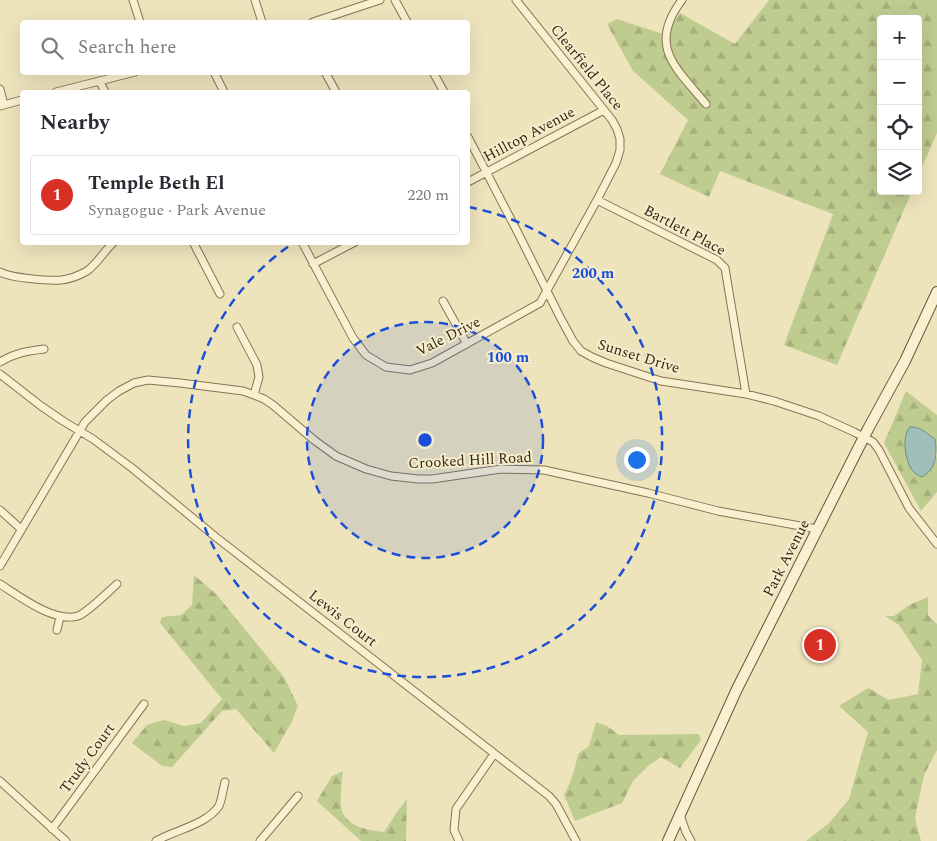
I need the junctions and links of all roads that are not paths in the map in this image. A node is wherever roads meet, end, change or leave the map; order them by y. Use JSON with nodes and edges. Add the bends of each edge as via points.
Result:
{"nodes":[{"id":1,"x":133,"y":0,"type":"edge"},
{"id":2,"x":256,"y":0,"type":"edge"},
{"id":3,"x":380,"y":0,"type":"edge"},
{"id":4,"x":395,"y":0,"type":"edge"},
{"id":5,"x":516,"y":0,"type":"edge"},
{"id":6,"x":682,"y":0,"type":"edge"},
{"id":7,"x":139,"y":20,"type":"edge"},
{"id":8,"x":261,"y":20,"type":"edge"},
{"id":9,"x":319,"y":20,"type":"edge"},
{"id":10,"x":406,"y":20,"type":"edge"},
{"id":11,"x":125,"y":75,"type":"edge"},
{"id":12,"x":216,"y":75,"type":"edge"},
{"id":13,"x":327,"y":75,"type":"edge"},
{"id":14,"x":435,"y":75,"type":"edge"},
{"id":15,"x":100,"y":82,"type":"junction"},
{"id":16,"x":0,"y":89,"type":"edge"},
{"id":17,"x":65,"y":90,"type":"edge"},
{"id":18,"x":104,"y":90,"type":"edge"},
{"id":19,"x":223,"y":90,"type":"edge"},
{"id":20,"x":335,"y":90,"type":"edge"},
{"id":21,"x":443,"y":90,"type":"edge"},
{"id":22,"x":20,"y":100,"type":"edge"},
{"id":23,"x":706,"y":104,"type":"dead end"},
{"id":24,"x":2,"y":105,"type":"edge"},
{"id":25,"x":604,"y":110,"type":"junction"},
{"id":26,"x":470,"y":141,"type":"edge"},
{"id":27,"x":486,"y":172,"type":"junction"},
{"id":28,"x":470,"y":181,"type":"edge"},
{"id":29,"x":597,"y":200,"type":"junction"},
{"id":30,"x":111,"y":245,"type":"edge"},
{"id":31,"x":195,"y":245,"type":"edge"},
{"id":32,"x":304,"y":245,"type":"edge"},
{"id":33,"x":349,"y":245,"type":"edge"},
{"id":34,"x":313,"y":264,"type":"junction"},
{"id":35,"x":0,"y":272,"type":"edge"},
{"id":36,"x":547,"y":290,"type":"junction"},
{"id":37,"x":937,"y":292,"type":"edge"},
{"id":38,"x":220,"y":294,"type":"dead end"},
{"id":39,"x":443,"y":301,"type":"dead end"},
{"id":40,"x":237,"y":327,"type":"dead end"},
{"id":41,"x":467,"y":344,"type":"junction"},
{"id":42,"x":44,"y":349,"type":"dead end"},
{"id":43,"x":0,"y":362,"type":"edge"},
{"id":44,"x":0,"y":374,"type":"edge"},
{"id":45,"x":254,"y":394,"type":"junction"},
{"id":46,"x":746,"y":394,"type":"junction"},
{"id":47,"x":79,"y":430,"type":"junction"},
{"id":48,"x":864,"y":437,"type":"junction"},
{"id":49,"x":0,"y":510,"type":"edge"},
{"id":50,"x":21,"y":529,"type":"junction"},
{"id":51,"x":817,"y":529,"type":"junction"},
{"id":52,"x":937,"y":544,"type":"edge"},
{"id":53,"x":0,"y":566,"type":"edge"},
{"id":54,"x":0,"y":584,"type":"edge"},
{"id":55,"x":117,"y":584,"type":"dead end"},
{"id":56,"x":60,"y":617,"type":"junction"},
{"id":57,"x":57,"y":630,"type":"dead end"},
{"id":58,"x":144,"y":704,"type":"dead end"},
{"id":59,"x":494,"y":754,"type":"junction"},
{"id":60,"x":0,"y":781,"type":"edge"},
{"id":61,"x":224,"y":782,"type":"dead end"},
{"id":62,"x":298,"y":796,"type":"dead end"},
{"id":63,"x":680,"y":815,"type":"junction"},
{"id":64,"x":52,"y":828,"type":"junction"},
{"id":65,"x":670,"y":840,"type":"edge"},
{"id":66,"x":66,"y":841,"type":"edge"},
{"id":67,"x":156,"y":841,"type":"edge"},
{"id":68,"x":260,"y":841,"type":"edge"},
{"id":69,"x":459,"y":841,"type":"edge"},
{"id":70,"x":576,"y":841,"type":"edge"},
{"id":71,"x":691,"y":841,"type":"edge"}],
"edges":[{"from":1,"to":7,"type":"street"},
{"from":2,"to":8,"type":"street"},
{"from":3,"to":9,"type":"street"},
{"from":4,"to":10,"type":"street"},
{"from":5,"to":25,"type":"street","name":"Clearfield Place"},
{"from":6,"to":23,"type":"street","via":[[669,21],[667,50],[674,66]]},
{"from":11,"to":15,"type":"street"},
{"from":12,"to":19,"type":"street"},
{"from":13,"to":20,"type":"street"},
{"from":14,"to":21,"type":"street"},
{"from":15,"to":17,"type":"street"},
{"from":15,"to":18,"type":"street"},
{"from":16,"to":24,"type":"street"},
{"from":22,"to":24,"type":"street"},
{"from":25,"to":27,"type":"street","name":"Hilltop Avenue"},
{"from":25,"to":29,"type":"street","name":"Clearfield Place","via":[[617,129],[620,150]]},
{"from":26,"to":27,"type":"street","name":"Sunset Drive"},
{"from":27,"to":28,"type":"street","name":"Hilltop Avenue"},
{"from":27,"to":36,"type":"street","name":"Sunset Drive"},
{"from":29,"to":36,"type":"street","name":"Clearfield Place"},
{"from":29,"to":46,"type":"street","name":"Bartlett Place","via":[[717,260],[725,268]]},
{"from":30,"to":35,"type":"street","via":[[84,272],[61,280],[14,277]]},
{"from":31,"to":38,"type":"street"},
{"from":32,"to":34,"type":"street","name":"Vale Drive"},
{"from":33,"to":34,"type":"street"},
{"from":34,"to":41,"type":"street","name":"Vale Drive","via":[[353,338],[366,355],[386,367],[410,370],[432,363]]},
{"from":36,"to":41,"type":"street","name":"Vale Drive","via":[[540,303]]},
{"from":36,"to":46,"type":"street","name":"Sunset Drive","via":[[573,341],[592,357],[661,381]]},
{"from":37,"to":48,"type":"main road","name":"Park Avenue"},
{"from":39,"to":41,"type":"street"},
{"from":40,"to":45,"type":"street","via":[[257,365],[259,377]]},
{"from":42,"to":43,"type":"street","via":[[12,355]]},
{"from":44,"to":47,"type":"street"},
{"from":45,"to":47,"type":"street","name":"Crooked Hill Road","via":[[148,380],[134,383],[107,400]]},
{"from":45,"to":51,"type":"street","name":"Crooked Hill Road","via":[[273,405],[336,456],[391,476],[432,479],[501,469],[544,470],[718,511]]},
{"from":46,"to":48,"type":"street","name":"Sunset Drive","via":[[819,416]]},
{"from":47,"to":50,"type":"street","name":"Crooked Hill Road"},
{"from":47,"to":59,"type":"street","name":"Lewis Court","via":[[132,468]]},
{"from":48,"to":51,"type":"main road","name":"Park Avenue"},
{"from":48,"to":52,"type":"street","via":[[879,450],[909,508]]},
{"from":49,"to":50,"type":"street"},
{"from":50,"to":53,"type":"street","name":"Crooked Hill Road"},
{"from":51,"to":63,"type":"main road","name":"Park Avenue","via":[[737,689]]},
{"from":54,"to":56,"type":"street","via":[[38,608]]},
{"from":55,"to":56,"type":"street","via":[[78,616]]},
{"from":56,"to":57,"type":"street"},
{"from":58,"to":64,"type":"street","name":"Trudy Court"},
{"from":59,"to":69,"type":"street","via":[[456,809],[454,830]]},
{"from":59,"to":70,"type":"street","name":"Lewis Court","via":[[549,796]]},
{"from":60,"to":64,"type":"street"},
{"from":61,"to":67,"type":"street","via":[[220,804],[212,814]]},
{"from":62,"to":68,"type":"street"},
{"from":63,"to":65,"type":"main road","name":"Park Avenue"},
{"from":63,"to":71,"type":"street"},
{"from":64,"to":66,"type":"street"}]}
